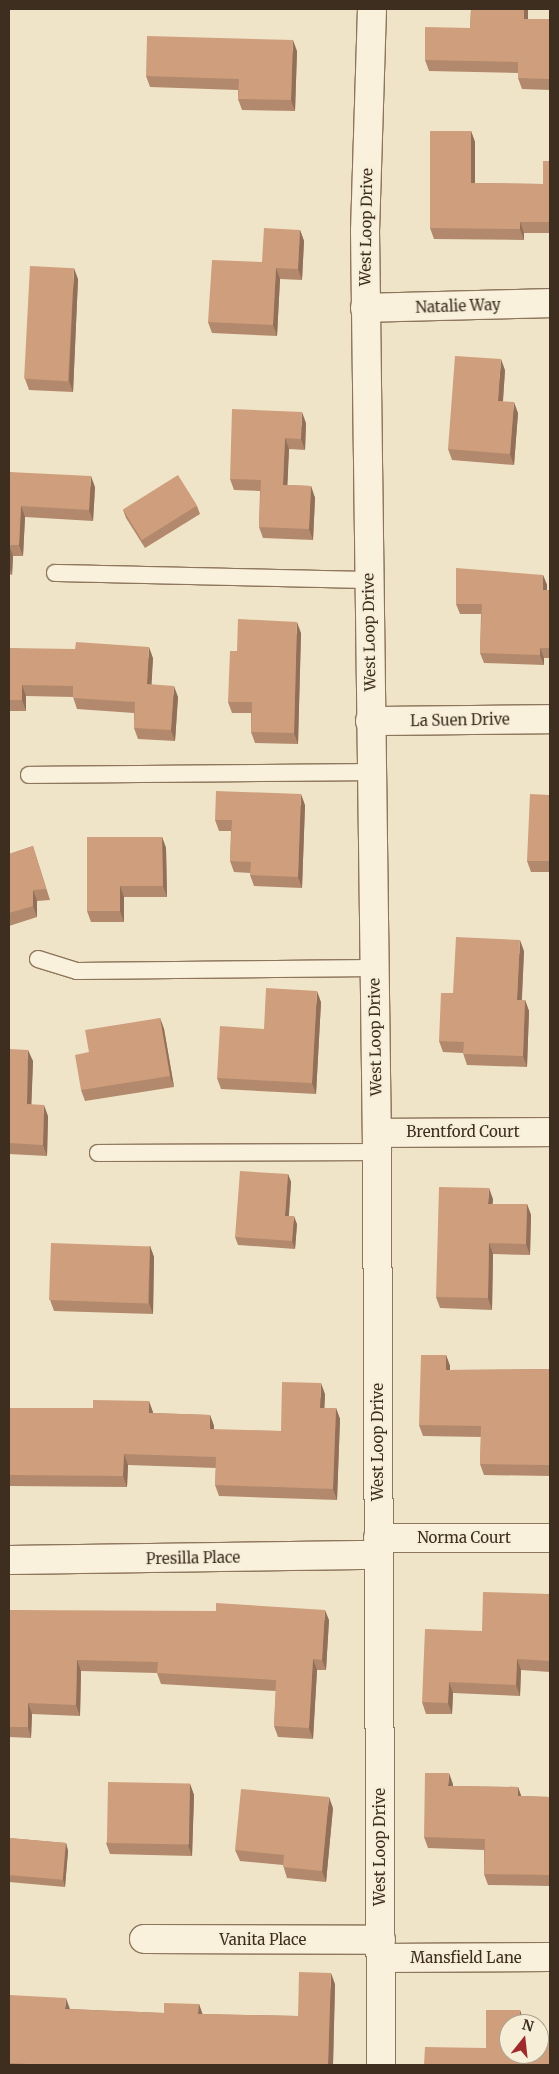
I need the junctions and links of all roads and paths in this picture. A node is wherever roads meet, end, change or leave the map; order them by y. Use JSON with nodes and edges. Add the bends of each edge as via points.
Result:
{"nodes":[{"id":1,"x":372,"y":9,"type":"edge"},
{"id":2,"x":550,"y":303,"type":"edge"},
{"id":3,"x":365,"y":308,"type":"junction"},
{"id":4,"x":55,"y":573,"type":"dead end"},
{"id":5,"x":369,"y":580,"type":"junction"},
{"id":6,"x":550,"y":719,"type":"edge"},
{"id":7,"x":370,"y":721,"type":"junction"},
{"id":8,"x":371,"y":772,"type":"junction"},
{"id":9,"x":28,"y":775,"type":"dead end"},
{"id":10,"x":38,"y":959,"type":"dead end"},
{"id":11,"x":374,"y":968,"type":"junction"},
{"id":12,"x":550,"y":1132,"type":"edge"},
{"id":13,"x":377,"y":1142,"type":"junction"},
{"id":14,"x":98,"y":1153,"type":"dead end"},
{"id":15,"x":550,"y":1538,"type":"edge"},
{"id":16,"x":378,"y":1547,"type":"junction"},
{"id":17,"x":9,"y":1560,"type":"edge"},
{"id":18,"x":144,"y":1939,"type":"dead end"},
{"id":19,"x":381,"y":1949,"type":"junction"},
{"id":20,"x":550,"y":1957,"type":"edge"},
{"id":21,"x":381,"y":2065,"type":"edge"}],
"edges":[{"from":1,"to":3,"type":"street","name":"West Loop Drive"},
{"from":2,"to":3,"type":"street","name":"Natalie Way"},
{"from":3,"to":5,"type":"street","name":"West Loop Drive"},
{"from":4,"to":5,"type":"lane"},
{"from":5,"to":7,"type":"street","name":"West Loop Drive"},
{"from":6,"to":7,"type":"street","name":"La Suen Drive"},
{"from":7,"to":8,"type":"street","name":"West Loop Drive"},
{"from":8,"to":9,"type":"lane"},
{"from":8,"to":11,"type":"street","name":"West Loop Drive"},
{"from":10,"to":11,"type":"lane","via":[[76,971]]},
{"from":11,"to":13,"type":"street","name":"West Loop Drive"},
{"from":12,"to":13,"type":"street","name":"Brentford Court"},
{"from":13,"to":14,"type":"lane"},
{"from":13,"to":16,"type":"street","name":"West Loop Drive"},
{"from":15,"to":16,"type":"street","name":"Norma Court"},
{"from":16,"to":17,"type":"street","name":"Presilla Place"},
{"from":16,"to":19,"type":"street","name":"West Loop Drive"},
{"from":18,"to":19,"type":"street","name":"Vanita Place"},
{"from":19,"to":20,"type":"street","name":"Mansfield Lane"},
{"from":19,"to":21,"type":"street","name":"West Loop Drive"}]}
